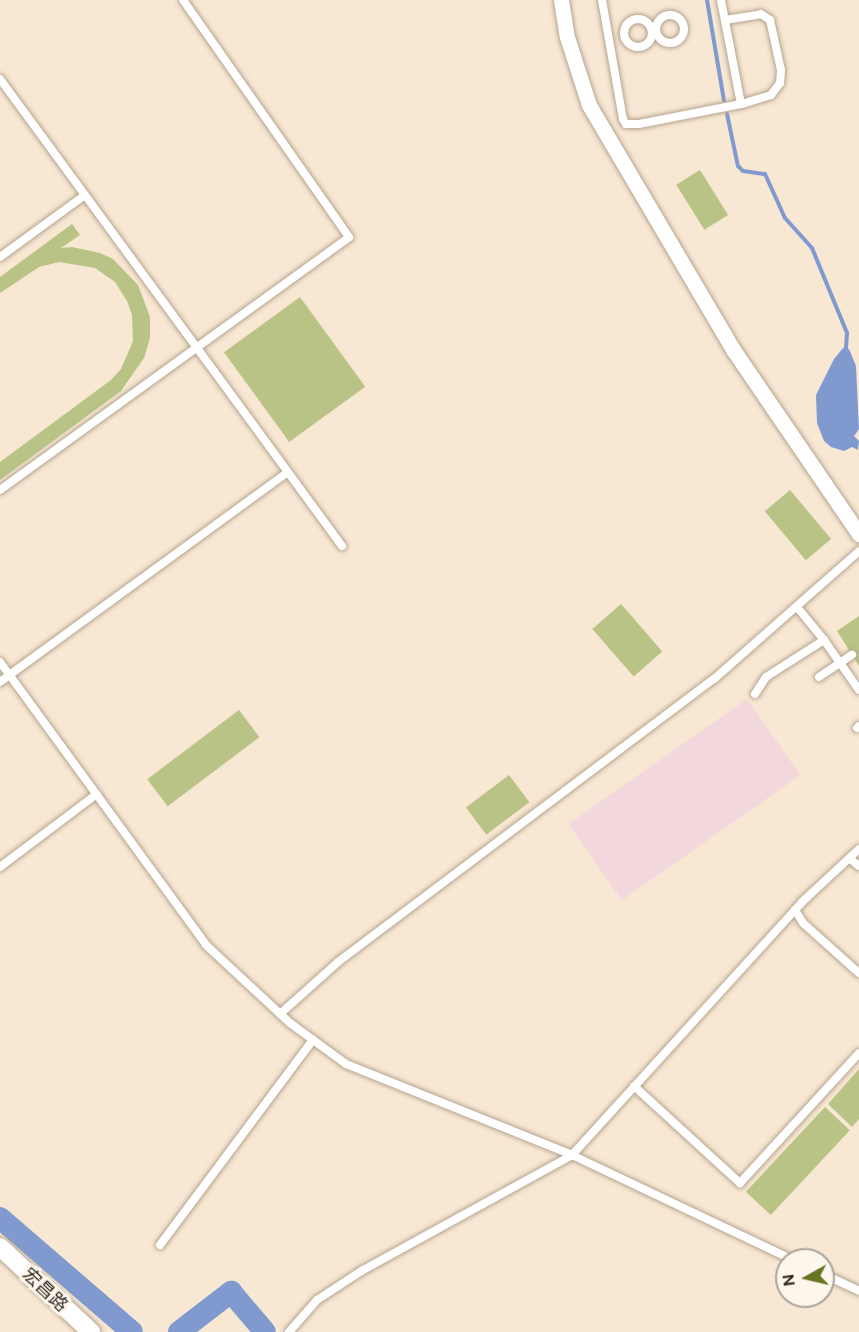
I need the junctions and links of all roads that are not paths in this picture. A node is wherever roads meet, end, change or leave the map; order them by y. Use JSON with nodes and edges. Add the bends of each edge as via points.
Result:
{"nodes":[{"id":1,"x":183,"y":0,"type":"edge"},
{"id":2,"x":561,"y":0,"type":"edge"},
{"id":3,"x":602,"y":0,"type":"edge"},
{"id":4,"x":721,"y":0,"type":"edge"},
{"id":5,"x":725,"y":20,"type":"junction"},
{"id":6,"x":624,"y":35,"type":"junction"},
{"id":7,"x":609,"y":38,"type":"junction"},
{"id":8,"x":0,"y":79,"type":"edge"},
{"id":9,"x":741,"y":104,"type":"junction"},
{"id":10,"x":85,"y":195,"type":"junction"},
{"id":11,"x":0,"y":257,"type":"edge"},
{"id":12,"x":197,"y":347,"type":"junction"},
{"id":13,"x":288,"y":472,"type":"junction"},
{"id":14,"x":0,"y":490,"type":"edge"},
{"id":15,"x":859,"y":534,"type":"edge"},
{"id":16,"x":342,"y":546,"type":"dead end"},
{"id":17,"x":859,"y":550,"type":"edge"},
{"id":18,"x":797,"y":607,"type":"junction"},
{"id":19,"x":824,"y":640,"type":"junction"},
{"id":20,"x":852,"y":655,"type":"dead end"},
{"id":21,"x":0,"y":662,"type":"edge"},
{"id":22,"x":841,"y":663,"type":"junction"},
{"id":23,"x":10,"y":675,"type":"junction"},
{"id":24,"x":819,"y":677,"type":"dead end"},
{"id":25,"x":0,"y":682,"type":"edge"},
{"id":26,"x":859,"y":690,"type":"edge"},
{"id":27,"x":755,"y":694,"type":"dead end"},
{"id":28,"x":97,"y":794,"type":"junction"},
{"id":29,"x":859,"y":849,"type":"edge"},
{"id":30,"x":849,"y":858,"type":"junction"},
{"id":31,"x":859,"y":866,"type":"edge"},
{"id":32,"x":0,"y":867,"type":"edge"},
{"id":33,"x":795,"y":910,"type":"junction"},
{"id":34,"x":859,"y":973,"type":"edge"},
{"id":35,"x":280,"y":1014,"type":"junction"},
{"id":36,"x":314,"y":1040,"type":"junction"},
{"id":37,"x":859,"y":1053,"type":"edge"},
{"id":38,"x":634,"y":1086,"type":"junction"},
{"id":39,"x":572,"y":1155,"type":"junction"},
{"id":40,"x":160,"y":1245,"type":"dead end"},
{"id":41,"x":0,"y":1247,"type":"edge"},
{"id":42,"x":775,"y":1251,"type":"edge"},
{"id":43,"x":835,"y":1280,"type":"edge"},
{"id":44,"x":859,"y":1291,"type":"edge"},
{"id":45,"x":91,"y":1332,"type":"edge"},
{"id":46,"x":289,"y":1332,"type":"edge"}],
"edges":[{"from":1,"to":12,"type":"lane","via":[[349,237]]},
{"from":2,"to":15,"type":"street","via":[[567,37],[589,105],[734,351]]},
{"from":3,"to":7,"type":"lane"},
{"from":4,"to":5,"type":"lane"},
{"from":5,"to":9,"type":"lane"},
{"from":5,"to":9,"type":"lane","via":[[761,14],[770,20],[781,70],[780,83],[771,96]]},
{"from":6,"to":6,"type":"lane","via":[[628,44],[640,48],[648,44],[654,31],[645,21],[636,19],[628,23]]},
{"from":6,"to":7,"type":"lane"},
{"from":7,"to":9,"type":"lane","via":[[622,119],[627,124]]},
{"from":8,"to":10,"type":"lane"},
{"from":10,"to":11,"type":"lane"},
{"from":10,"to":12,"type":"lane"},
{"from":12,"to":13,"type":"lane"},
{"from":12,"to":14,"type":"lane"},
{"from":13,"to":16,"type":"lane"},
{"from":13,"to":23,"type":"lane"},
{"from":17,"to":18,"type":"lane"},
{"from":18,"to":19,"type":"lane"},
{"from":18,"to":35,"type":"lane","via":[[714,679],[338,962]]},
{"from":19,"to":22,"type":"lane"},
{"from":19,"to":27,"type":"lane","via":[[766,677]]},
{"from":20,"to":22,"type":"lane"},
{"from":21,"to":23,"type":"lane"},
{"from":22,"to":24,"type":"lane"},
{"from":22,"to":26,"type":"lane"},
{"from":23,"to":25,"type":"lane"},
{"from":23,"to":28,"type":"lane"},
{"from":28,"to":32,"type":"lane"},
{"from":28,"to":35,"type":"lane","via":[[206,945]]},
{"from":29,"to":30,"type":"lane"},
{"from":30,"to":31,"type":"lane"},
{"from":30,"to":33,"type":"lane"},
{"from":33,"to":34,"type":"lane","via":[[803,923]]},
{"from":33,"to":38,"type":"lane"},
{"from":35,"to":36,"type":"lane"},
{"from":36,"to":39,"type":"lane","via":[[346,1064]]},
{"from":36,"to":40,"type":"lane"},
{"from":37,"to":38,"type":"lane","via":[[740,1183]]},
{"from":38,"to":39,"type":"lane"},
{"from":39,"to":42,"type":"lane"},
{"from":39,"to":46,"type":"lane","via":[[363,1270],[317,1300]]},
{"from":41,"to":45,"type":"street","name":"宏昌路"},
{"from":43,"to":44,"type":"lane"}]}
